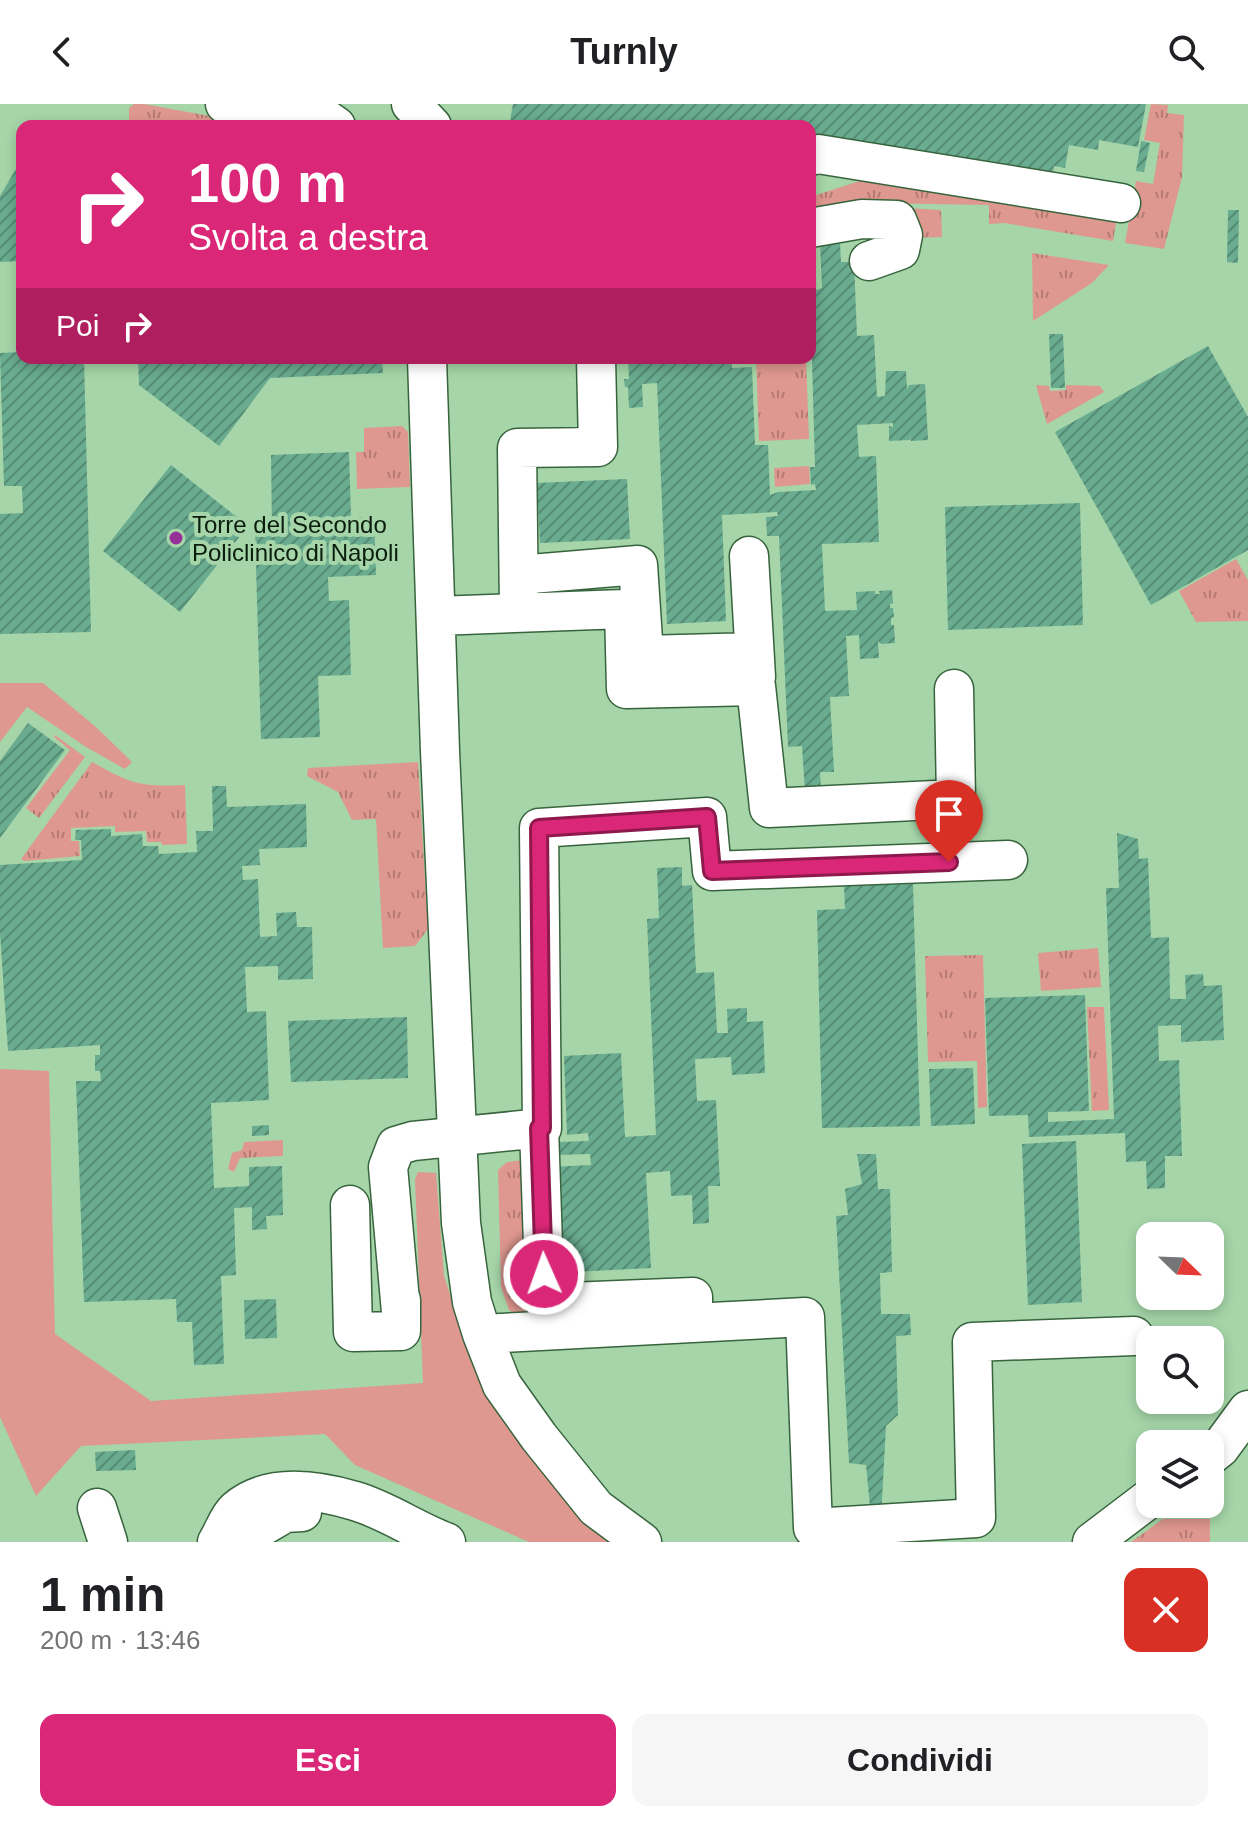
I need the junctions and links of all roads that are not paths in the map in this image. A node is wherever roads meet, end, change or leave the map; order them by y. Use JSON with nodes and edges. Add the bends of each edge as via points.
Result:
{"nodes":[{"id":1,"x":225,"y":104,"type":"edge"},
{"id":2,"x":411,"y":104,"type":"edge"},
{"id":3,"x":275,"y":106,"type":"edge"},
{"id":4,"x":327,"y":120,"type":"edge"},
{"id":5,"x":426,"y":120,"type":"edge"},
{"id":6,"x":816,"y":154,"type":"edge"},
{"id":7,"x":1121,"y":203,"type":"dead end"},
{"id":8,"x":816,"y":227,"type":"edge"},
{"id":9,"x":869,"y":261,"type":"dead end"},
{"id":10,"x":427,"y":364,"type":"edge"},
{"id":11,"x":596,"y":364,"type":"edge"},
{"id":12,"x":749,"y":556,"type":"dead end"},
{"id":13,"x":519,"y":593,"type":"junction"},
{"id":14,"x":436,"y":616,"type":"junction"},
{"id":15,"x":755,"y":669,"type":"junction"},
{"id":16,"x":954,"y":689,"type":"dead end"},
{"id":17,"x":1008,"y":860,"type":"dead end"},
{"id":18,"x":539,"y":1128,"type":"junction"},
{"id":19,"x":452,"y":1155,"type":"junction"},
{"id":20,"x":350,"y":1205,"type":"dead end"},
{"id":21,"x":694,"y":1323,"type":"junction"},
{"id":22,"x":482,"y":1334,"type":"junction"},
{"id":23,"x":1134,"y":1336,"type":"dead end"},
{"id":24,"x":1248,"y":1410,"type":"edge"},
{"id":25,"x":1224,"y":1443,"type":"edge"},
{"id":26,"x":1136,"y":1509,"type":"edge"},
{"id":27,"x":434,"y":1538,"type":"edge"},
{"id":28,"x":217,"y":1542,"type":"edge"},
{"id":29,"x":251,"y":1542,"type":"edge"},
{"id":30,"x":642,"y":1542,"type":"edge"},
{"id":31,"x":1092,"y":1542,"type":"edge"}],
"edges":[{"from":1,"to":3,"type":"lane","via":[[252,110]]},
{"from":2,"to":5,"type":"lane"},
{"from":3,"to":4,"type":"lane"},
{"from":6,"to":7,"type":"lane"},
{"from":8,"to":9,"type":"lane","via":[[897,220],[903,235],[900,250]]},
{"from":10,"to":14,"type":"lane"},
{"from":11,"to":13,"type":"lane","via":[[598,447],[517,448]]},
{"from":12,"to":15,"type":"lane"},
{"from":13,"to":14,"type":"lane"},
{"from":13,"to":15,"type":"lane","via":[[624,609],[626,689]]},
{"from":14,"to":19,"type":"lane"},
{"from":15,"to":16,"type":"lane","via":[[769,808],[956,799]]},
{"from":17,"to":18,"type":"lane","via":[[712,871],[707,817],[539,828]]},
{"from":18,"to":19,"type":"lane","via":[[509,1129]]},
{"from":18,"to":21,"type":"lane","via":[[545,1303],[693,1297]]},
{"from":19,"to":20,"type":"lane","via":[[413,1141],[396,1146],[388,1167],[401,1331],[353,1332]]},
{"from":19,"to":22,"type":"lane","via":[[472,1302]]},
{"from":21,"to":22,"type":"lane"},
{"from":21,"to":23,"type":"lane","via":[[805,1317],[813,1528],[976,1518],[972,1342]]},
{"from":22,"to":30,"type":"lane","via":[[502,1385],[539,1437],[596,1508]]},
{"from":24,"to":25,"type":"lane"},
{"from":26,"to":31,"type":"lane"},
{"from":27,"to":28,"type":"lane","via":[[358,1502],[313,1492],[271,1492],[235,1511]]},
{"from":27,"to":29,"type":"lane","via":[[310,1511],[285,1513],[256,1530]]}]}
